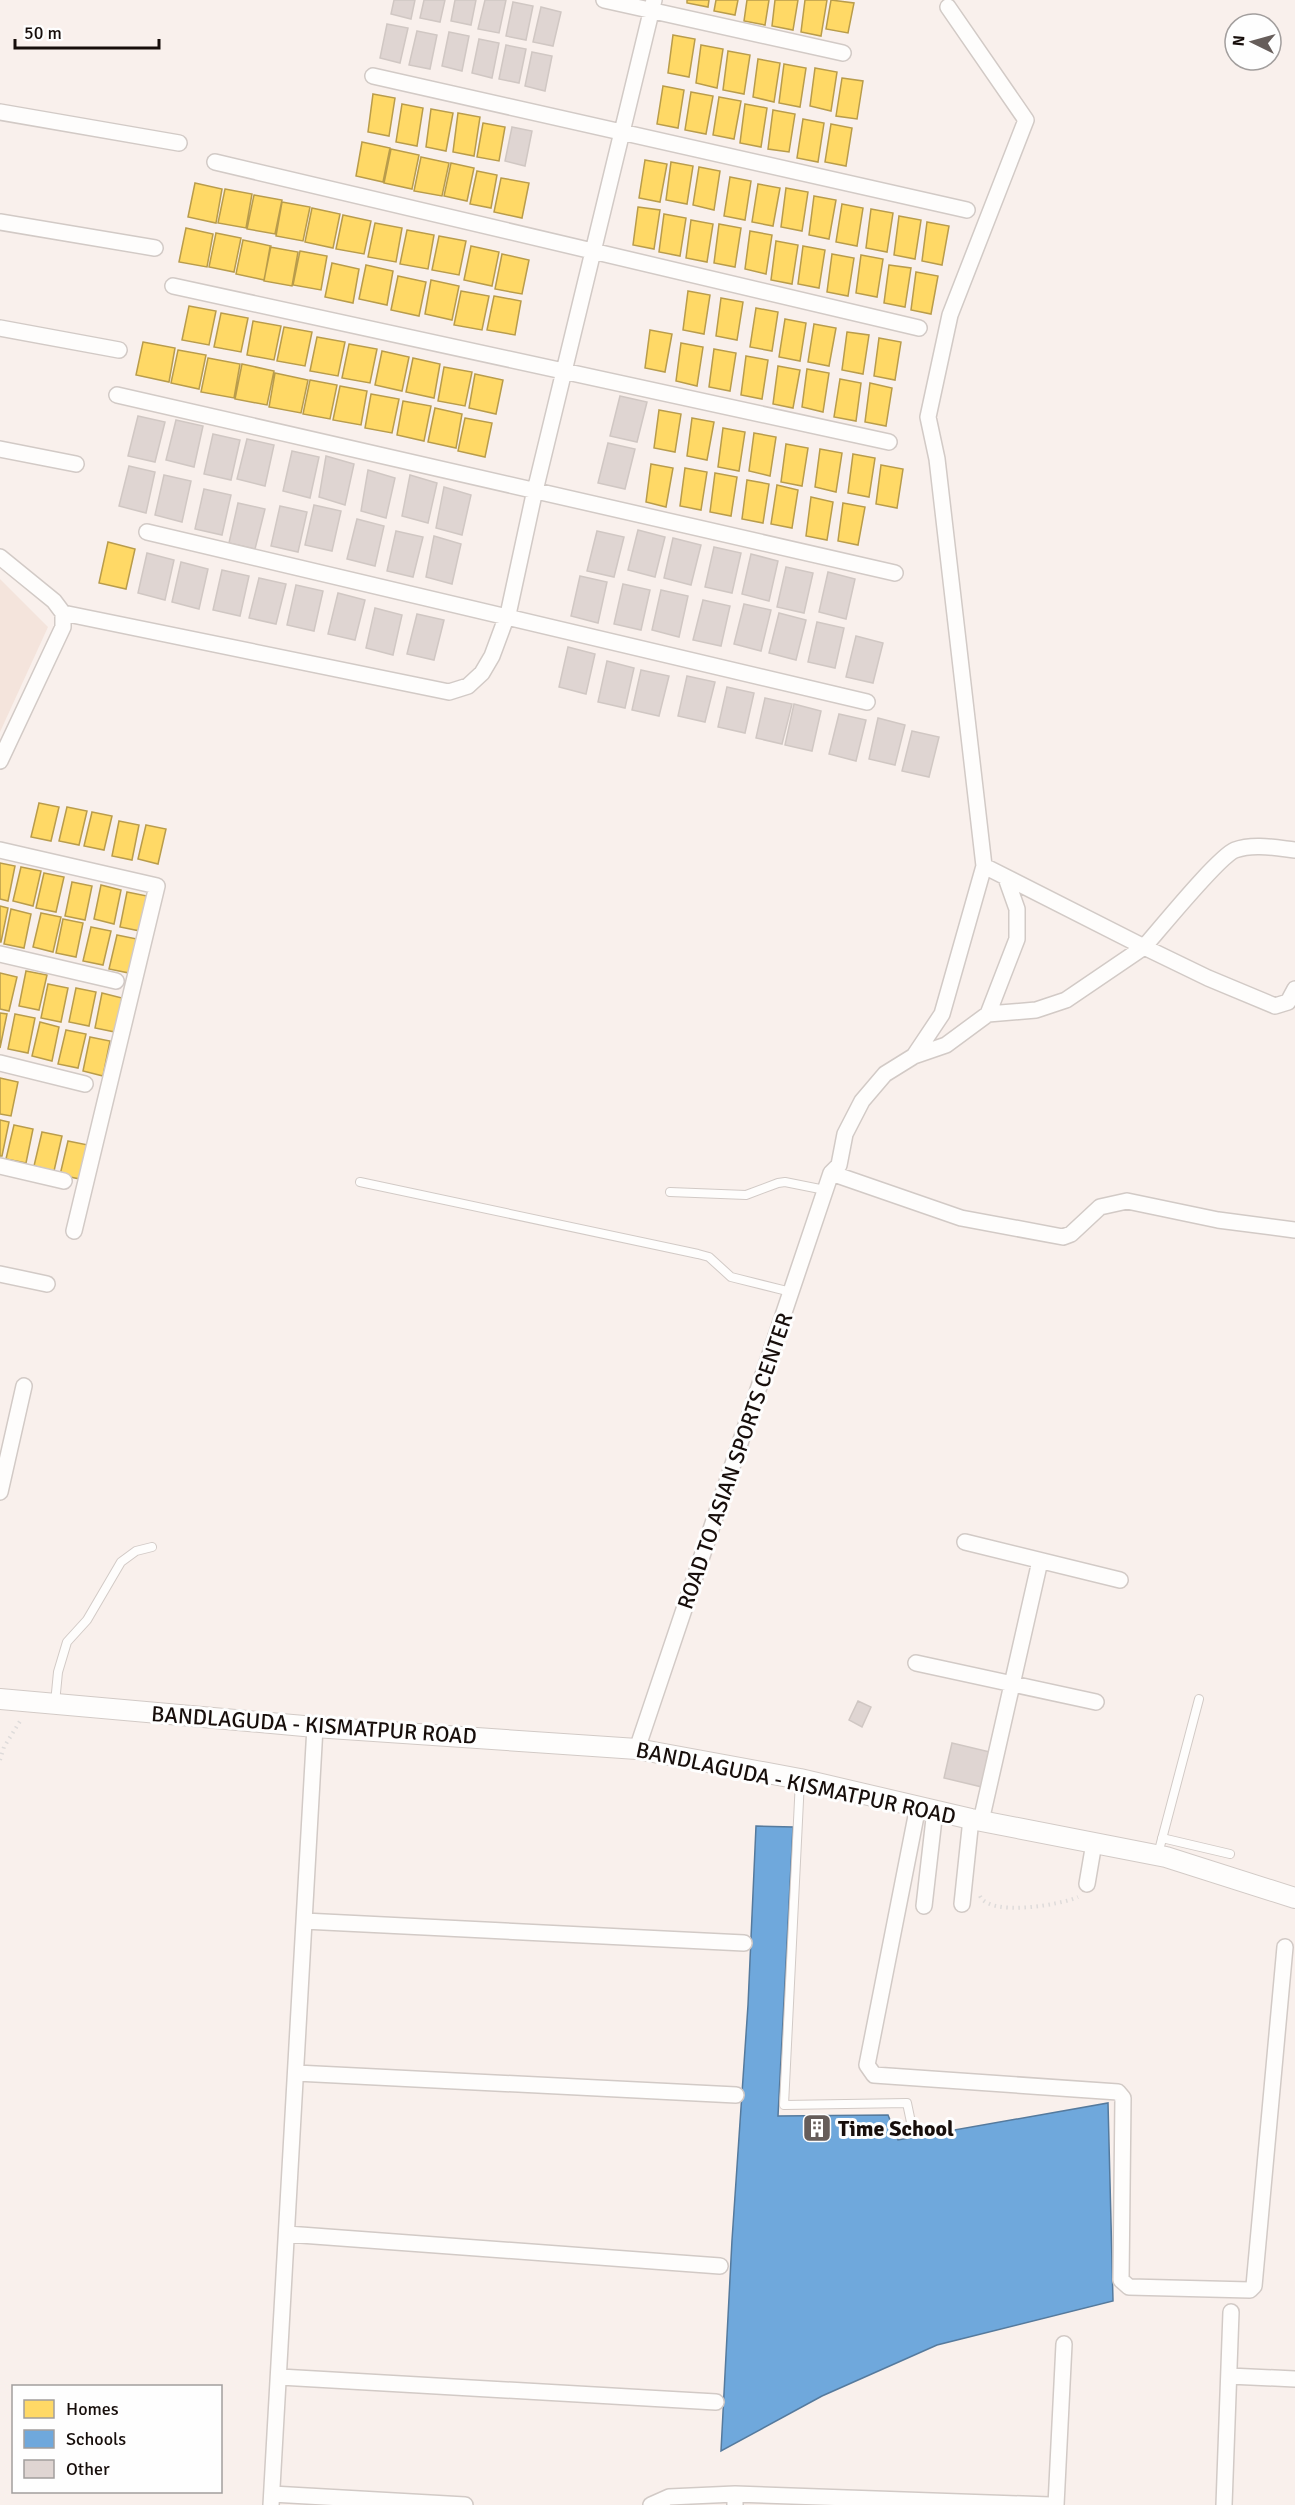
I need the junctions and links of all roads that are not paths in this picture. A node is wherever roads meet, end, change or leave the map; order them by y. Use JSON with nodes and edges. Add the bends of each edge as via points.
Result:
{"nodes":[{"id":1,"x":603,"y":0,"type":"edge"},
{"id":2,"x":653,"y":5,"type":"edge"},
{"id":3,"x":948,"y":7,"type":"dead end"},
{"id":4,"x":843,"y":53,"type":"dead end"},
{"id":5,"x":373,"y":76,"type":"dead end"},
{"id":6,"x":0,"y":112,"type":"edge"},
{"id":7,"x":622,"y":133,"type":"junction"},
{"id":8,"x":178,"y":143,"type":"dead end"},
{"id":9,"x":215,"y":162,"type":"dead end"},
{"id":10,"x":967,"y":210,"type":"dead end"},
{"id":11,"x":0,"y":222,"type":"edge"},
{"id":12,"x":155,"y":248,"type":"dead end"},
{"id":13,"x":593,"y":251,"type":"junction"},
{"id":14,"x":173,"y":286,"type":"dead end"},
{"id":15,"x":0,"y":328,"type":"edge"},
{"id":16,"x":919,"y":328,"type":"dead end"},
{"id":17,"x":118,"y":350,"type":"dead end"},
{"id":18,"x":564,"y":371,"type":"junction"},
{"id":19,"x":117,"y":395,"type":"dead end"},
{"id":20,"x":889,"y":442,"type":"dead end"},
{"id":21,"x":0,"y":449,"type":"edge"},
{"id":22,"x":76,"y":464,"type":"dead end"},
{"id":23,"x":535,"y":491,"type":"junction"},
{"id":24,"x":147,"y":532,"type":"dead end"},
{"id":25,"x":0,"y":557,"type":"edge"},
{"id":26,"x":895,"y":573,"type":"dead end"},
{"id":27,"x":63,"y":613,"type":"junction"},
{"id":28,"x":507,"y":617,"type":"junction"},
{"id":29,"x":867,"y":702,"type":"dead end"},
{"id":30,"x":0,"y":760,"type":"edge"},
{"id":31,"x":0,"y":850,"type":"edge"},
{"id":32,"x":1295,"y":850,"type":"edge"},
{"id":33,"x":984,"y":866,"type":"junction"},
{"id":34,"x":1006,"y":878,"type":"junction"},
{"id":35,"x":1144,"y":947,"type":"junction"},
{"id":36,"x":0,"y":954,"type":"edge"},
{"id":37,"x":116,"y":981,"type":"dead end"},
{"id":38,"x":1295,"y":989,"type":"edge"},
{"id":39,"x":988,"y":1014,"type":"junction"},
{"id":40,"x":914,"y":1056,"type":"junction"},
{"id":41,"x":0,"y":1063,"type":"edge"},
{"id":42,"x":85,"y":1084,"type":"dead end"},
{"id":43,"x":0,"y":1166,"type":"edge"},
{"id":44,"x":831,"y":1173,"type":"junction"},
{"id":45,"x":64,"y":1180,"type":"dead end"},
{"id":46,"x":360,"y":1182,"type":"dead end"},
{"id":47,"x":825,"y":1190,"type":"junction"},
{"id":48,"x":670,"y":1192,"type":"dead end"},
{"id":49,"x":1295,"y":1230,"type":"edge"},
{"id":50,"x":74,"y":1231,"type":"dead end"},
{"id":51,"x":0,"y":1274,"type":"edge"},
{"id":52,"x":47,"y":1284,"type":"dead end"},
{"id":53,"x":792,"y":1292,"type":"junction"},
{"id":54,"x":24,"y":1386,"type":"dead end"},
{"id":55,"x":0,"y":1492,"type":"edge"},
{"id":56,"x":965,"y":1542,"type":"dead end"},
{"id":57,"x":152,"y":1547,"type":"dead end"},
{"id":58,"x":1040,"y":1561,"type":"junction"},
{"id":59,"x":1120,"y":1580,"type":"dead end"},
{"id":60,"x":916,"y":1662,"type":"dead end"},
{"id":61,"x":1012,"y":1685,"type":"junction"},
{"id":62,"x":1,"y":1697,"type":"edge"},
{"id":63,"x":1199,"y":1699,"type":"dead end"},
{"id":64,"x":1096,"y":1702,"type":"dead end"},
{"id":65,"x":55,"y":1704,"type":"junction"},
{"id":66,"x":315,"y":1727,"type":"junction"},
{"id":67,"x":637,"y":1749,"type":"junction"},
{"id":68,"x":800,"y":1779,"type":"junction"},
{"id":69,"x":926,"y":1808,"type":"junction"},
{"id":70,"x":976,"y":1820,"type":"junction"},
{"id":71,"x":1094,"y":1843,"type":"junction"},
{"id":72,"x":1160,"y":1847,"type":"junction"},
{"id":73,"x":1230,"y":1854,"type":"dead end"},
{"id":74,"x":1087,"y":1884,"type":"road end"},
{"id":75,"x":1295,"y":1898,"type":"edge"},
{"id":76,"x":962,"y":1904,"type":"dead end"},
{"id":77,"x":924,"y":1906,"type":"dead end"},
{"id":78,"x":304,"y":1921,"type":"junction"},
{"id":79,"x":744,"y":1943,"type":"dead end"},
{"id":80,"x":1285,"y":1947,"type":"dead end"},
{"id":81,"x":296,"y":2073,"type":"junction"},
{"id":82,"x":736,"y":2095,"type":"dead end"},
{"id":83,"x":912,"y":2127,"type":"dead end"},
{"id":84,"x":287,"y":2234,"type":"junction"},
{"id":85,"x":720,"y":2266,"type":"dead end"},
{"id":86,"x":1231,"y":2312,"type":"dead end"},
{"id":87,"x":1065,"y":2344,"type":"dead end"},
{"id":88,"x":280,"y":2376,"type":"junction"},
{"id":89,"x":1229,"y":2376,"type":"junction"},
{"id":90,"x":1295,"y":2379,"type":"edge"},
{"id":91,"x":716,"y":2402,"type":"dead end"},
{"id":92,"x":272,"y":2499,"type":"edge"},
{"id":93,"x":735,"y":2499,"type":"edge"},
{"id":94,"x":465,"y":2505,"type":"edge"},
{"id":95,"x":651,"y":2505,"type":"edge"},
{"id":96,"x":1050,"y":2505,"type":"edge"},
{"id":97,"x":1056,"y":2505,"type":"edge"},
{"id":98,"x":1224,"y":2505,"type":"edge"}],
"edges":[{"from":1,"to":2,"type":"street"},
{"from":2,"to":4,"type":"street"},
{"from":2,"to":7,"type":"street"},
{"from":3,"to":33,"type":"street","via":[[1026,120],[950,315],[928,417],[937,459]]},
{"from":5,"to":7,"type":"street"},
{"from":6,"to":8,"type":"street"},
{"from":7,"to":10,"type":"street"},
{"from":7,"to":13,"type":"street"},
{"from":9,"to":13,"type":"street"},
{"from":11,"to":12,"type":"street"},
{"from":13,"to":16,"type":"street"},
{"from":13,"to":18,"type":"street"},
{"from":14,"to":18,"type":"street"},
{"from":15,"to":17,"type":"street"},
{"from":18,"to":20,"type":"street"},
{"from":18,"to":23,"type":"street"},
{"from":19,"to":23,"type":"street"},
{"from":21,"to":22,"type":"street"},
{"from":23,"to":26,"type":"street"},
{"from":23,"to":28,"type":"street"},
{"from":24,"to":28,"type":"street"},
{"from":25,"to":27,"type":"street"},
{"from":27,"to":28,"type":"street","via":[[449,692],[468,686],[482,673]]},
{"from":27,"to":30,"type":"street","via":[[63,627]]},
{"from":28,"to":29,"type":"street"},
{"from":31,"to":50,"type":"street","via":[[157,886]]},
{"from":32,"to":35,"type":"street","via":[[1235,850]]},
{"from":33,"to":34,"type":"street"},
{"from":33,"to":40,"type":"street","via":[[942,1014]]},
{"from":34,"to":35,"type":"street"},
{"from":34,"to":39,"type":"street","via":[[1017,909],[1017,939]]},
{"from":35,"to":38,"type":"street","via":[[1275,1006],[1288,1002]]},
{"from":35,"to":39,"type":"street","via":[[1066,1000],[1036,1010]]},
{"from":36,"to":37,"type":"street"},
{"from":39,"to":40,"type":"street","via":[[946,1045]]},
{"from":40,"to":44,"type":"street","name":"ROAD TO ASIAN SPORTS CENTER","via":[[885,1074],[862,1101],[845,1134],[839,1166]]},
{"from":41,"to":42,"type":"street"},
{"from":43,"to":45,"type":"street"},
{"from":44,"to":47,"type":"street","name":"ROAD TO ASIAN SPORTS CENTER"},
{"from":44,"to":49,"type":"street","via":[[961,1218],[1063,1237],[1100,1207],[1127,1201],[1218,1220]]},
{"from":46,"to":53,"type":"lane","via":[[698,1254],[709,1257],[731,1277]]},
{"from":47,"to":48,"type":"lane","via":[[778,1182],[746,1195]]},
{"from":47,"to":53,"type":"street","name":"ROAD TO ASIAN SPORTS CENTER"},
{"from":51,"to":52,"type":"street"},
{"from":53,"to":67,"type":"street","name":"ROAD TO ASIAN SPORTS CENTER"},
{"from":54,"to":55,"type":"street"},
{"from":56,"to":58,"type":"street"},
{"from":57,"to":65,"type":"lane","via":[[136,1551],[121,1562],[96,1606],[68,1642],[58,1672]]},
{"from":58,"to":59,"type":"street"},
{"from":58,"to":61,"type":"street"},
{"from":60,"to":61,"type":"street"},
{"from":61,"to":64,"type":"street"},
{"from":61,"to":70,"type":"street"},
{"from":62,"to":65,"type":"street","name":"BANDLAGUDA - KISMATPUR ROAD"},
{"from":63,"to":72,"type":"lane"},
{"from":65,"to":66,"type":"street","name":"BANDLAGUDA - KISMATPUR ROAD"},
{"from":66,"to":67,"type":"street","name":"BANDLAGUDA - KISMATPUR ROAD"},
{"from":66,"to":78,"type":"street"},
{"from":67,"to":68,"type":"street","name":"BANDLAGUDA - KISMATPUR ROAD"},
{"from":68,"to":69,"type":"street","name":"BANDLAGUDA - KISMATPUR ROAD"},
{"from":68,"to":83,"type":"lane","via":[[784,2105],[907,2103]]},
{"from":69,"to":70,"type":"street","name":"BANDLAGUDA - KISMATPUR ROAD"},
{"from":69,"to":77,"type":"street"},
{"from":69,"to":80,"type":"street","via":[[867,2065],[869,2070],[874,2075],[1118,2092],[1123,2097],[1121,2280],[1129,2288],[1250,2290],[1254,2286]]},
{"from":70,"to":71,"type":"street","name":"BANDLAGUDA - KISMATPUR ROAD"},
{"from":70,"to":76,"type":"street"},
{"from":71,"to":72,"type":"street","name":"BANDLAGUDA - KISMATPUR ROAD"},
{"from":71,"to":74,"type":"street"},
{"from":72,"to":73,"type":"lane"},
{"from":72,"to":75,"type":"street","name":"BANDLAGUDA - KISMATPUR ROAD"},
{"from":78,"to":79,"type":"street"},
{"from":78,"to":81,"type":"street"},
{"from":81,"to":82,"type":"street"},
{"from":81,"to":84,"type":"street"},
{"from":84,"to":85,"type":"street"},
{"from":84,"to":88,"type":"street"},
{"from":86,"to":89,"type":"street"},
{"from":87,"to":97,"type":"street"},
{"from":88,"to":91,"type":"street"},
{"from":88,"to":92,"type":"street"},
{"from":89,"to":90,"type":"street"},
{"from":89,"to":98,"type":"street"},
{"from":92,"to":94,"type":"street"},
{"from":93,"to":95,"type":"street","via":[[669,2497]]},
{"from":93,"to":96,"type":"street"}]}
